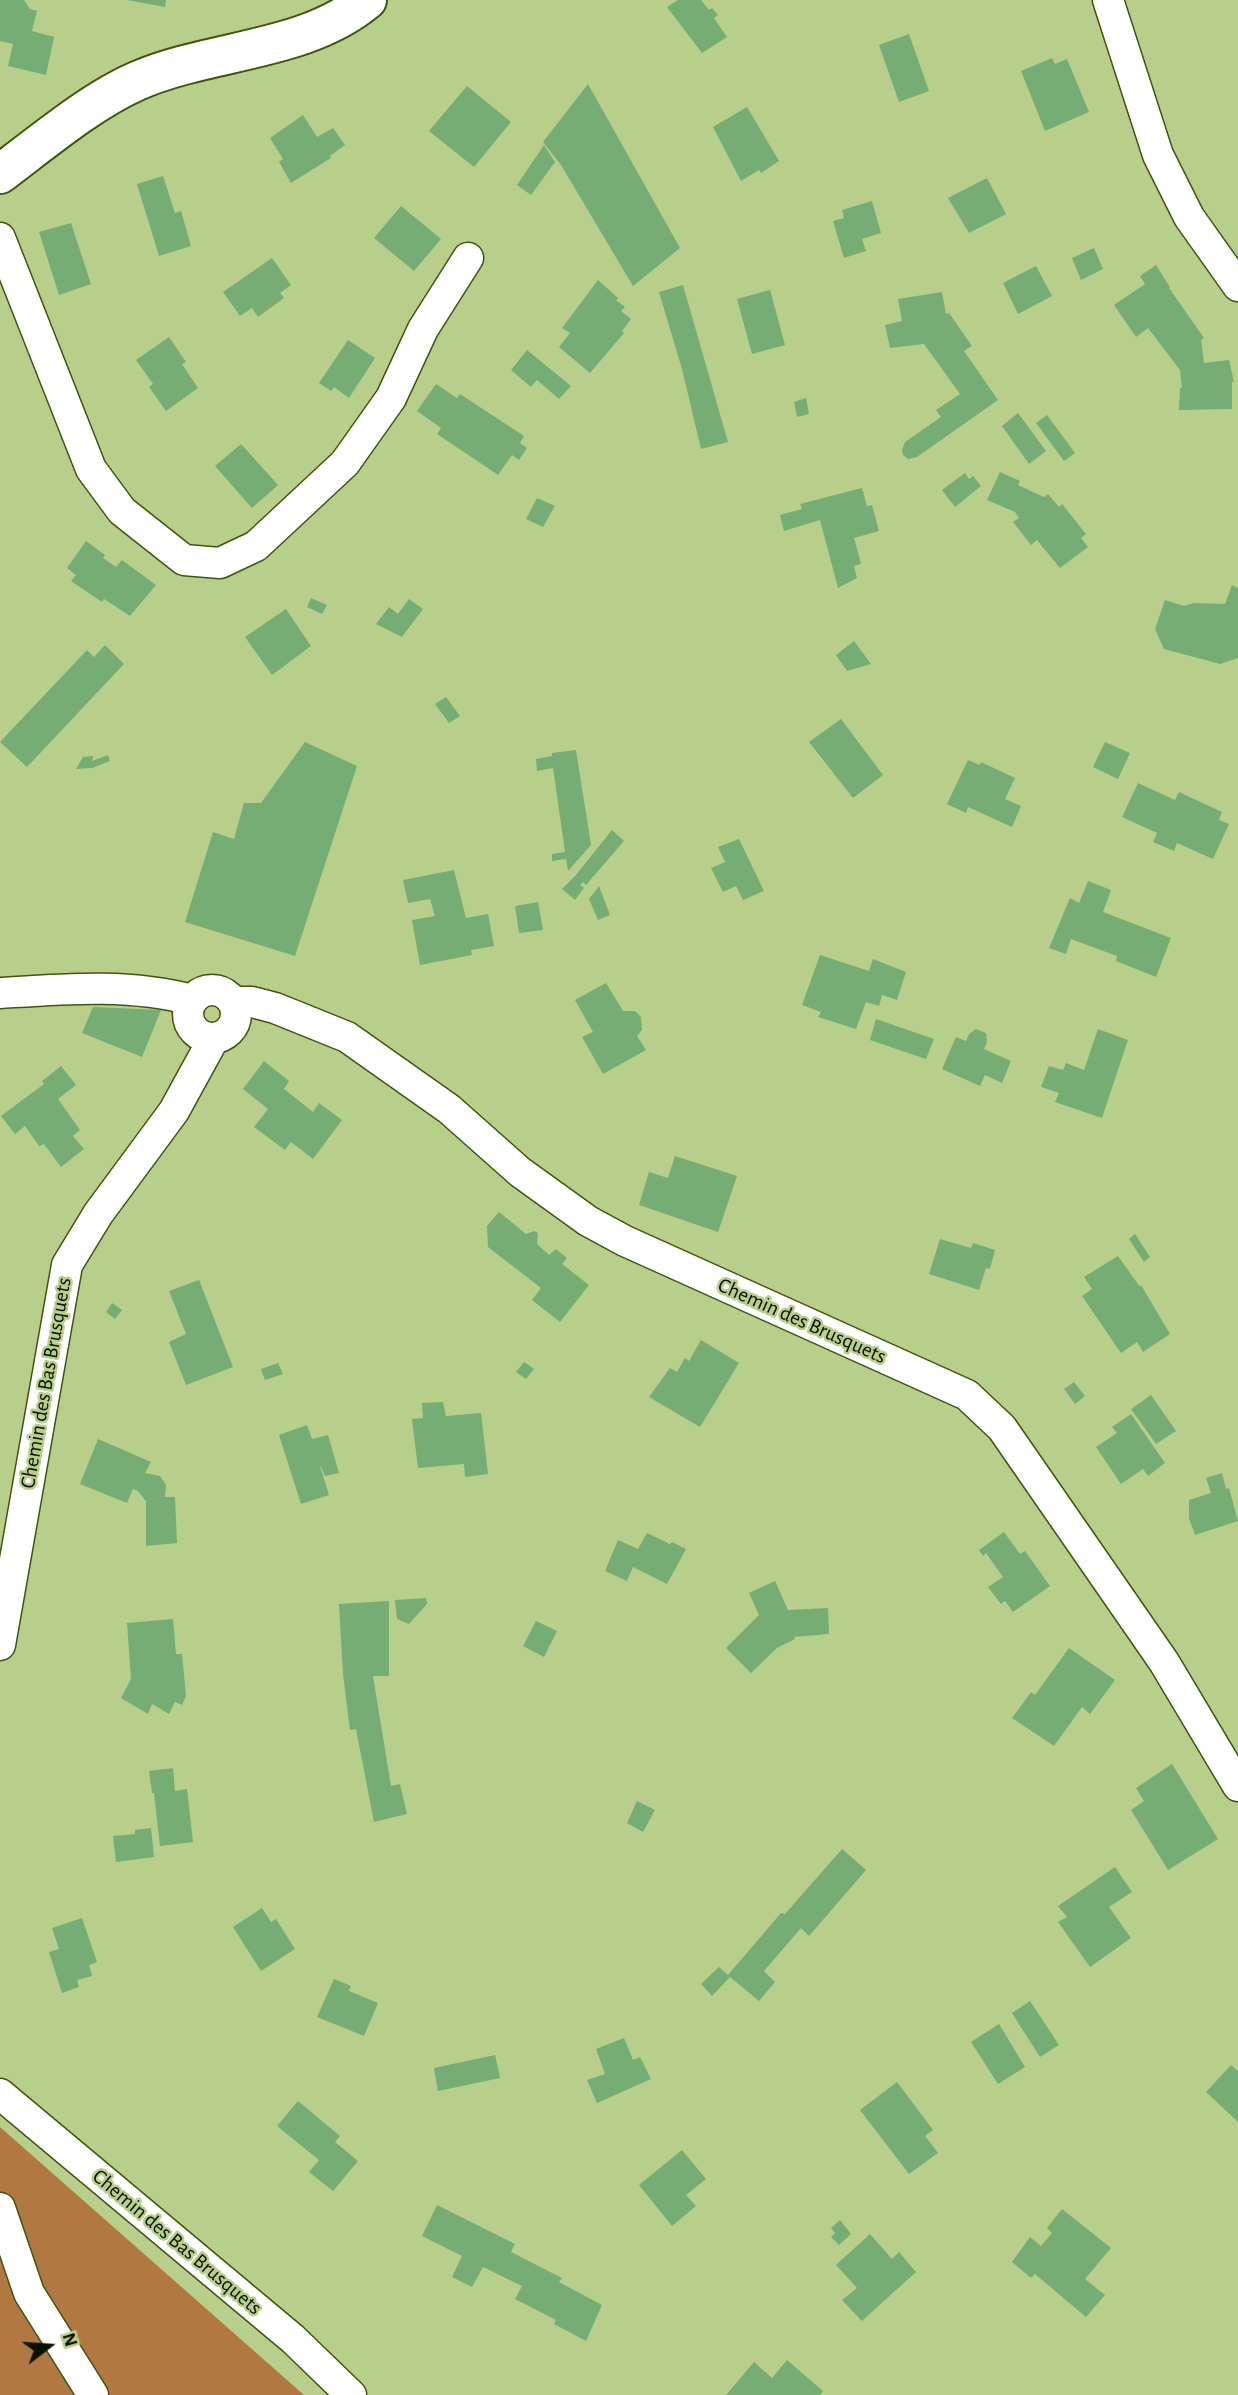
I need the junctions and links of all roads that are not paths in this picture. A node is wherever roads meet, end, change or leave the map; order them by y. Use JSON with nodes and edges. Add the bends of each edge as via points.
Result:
{"nodes":[{"id":1,"x":367,"y":0,"type":"edge"},
{"id":2,"x":1108,"y":0,"type":"edge"},
{"id":3,"x":0,"y":173,"type":"edge"},
{"id":4,"x":0,"y":238,"type":"edge"},
{"id":5,"x":468,"y":258,"type":"dead end"},
{"id":6,"x":1238,"y":286,"type":"edge"},
{"id":7,"x":0,"y":993,"type":"edge"},
{"id":8,"x":192,"y":1000,"type":"junction"},
{"id":9,"x":234,"y":1002,"type":"junction"},
{"id":10,"x":214,"y":1038,"type":"junction"},
{"id":11,"x":0,"y":1645,"type":"edge"},
{"id":12,"x":1238,"y":1786,"type":"edge"},
{"id":13,"x":0,"y":2094,"type":"edge"},
{"id":14,"x":0,"y":2208,"type":"edge"},
{"id":15,"x":93,"y":2395,"type":"edge"},
{"id":16,"x":351,"y":2395,"type":"edge"}],
"edges":[{"from":1,"to":3,"type":"main road","via":[[348,16],[302,35],[137,81],[89,109]]},
{"from":2,"to":6,"type":"street","via":[[1158,155],[1189,217]]},
{"from":4,"to":5,"type":"street","via":[[91,469],[122,511],[184,560],[220,563],[256,546],[345,463],[391,398],[423,329]]},
{"from":7,"to":8,"type":"street","via":[[82,988],[171,994]]},
{"from":8,"to":9,"type":"street","via":[[201,992],[216,989]]},
{"from":8,"to":10,"type":"street","via":[[188,1012],[192,1028]]},
{"from":9,"to":10,"type":"street","via":[[234,1025]]},
{"from":9,"to":12,"type":"street","name":"Chemin des Brusquets","via":[[275,1008],[347,1037],[449,1109],[520,1172],[588,1221],[967,1395],[1002,1428],[1164,1662]]},
{"from":10,"to":11,"type":"street","name":"Chemin des Bas Brusquets","via":[[174,1111],[98,1214],[67,1265]]},
{"from":13,"to":16,"type":"street","name":"Chemin des Bas Brusquets","via":[[293,2339]]},
{"from":14,"to":15,"type":"street","via":[[29,2293]]}]}
